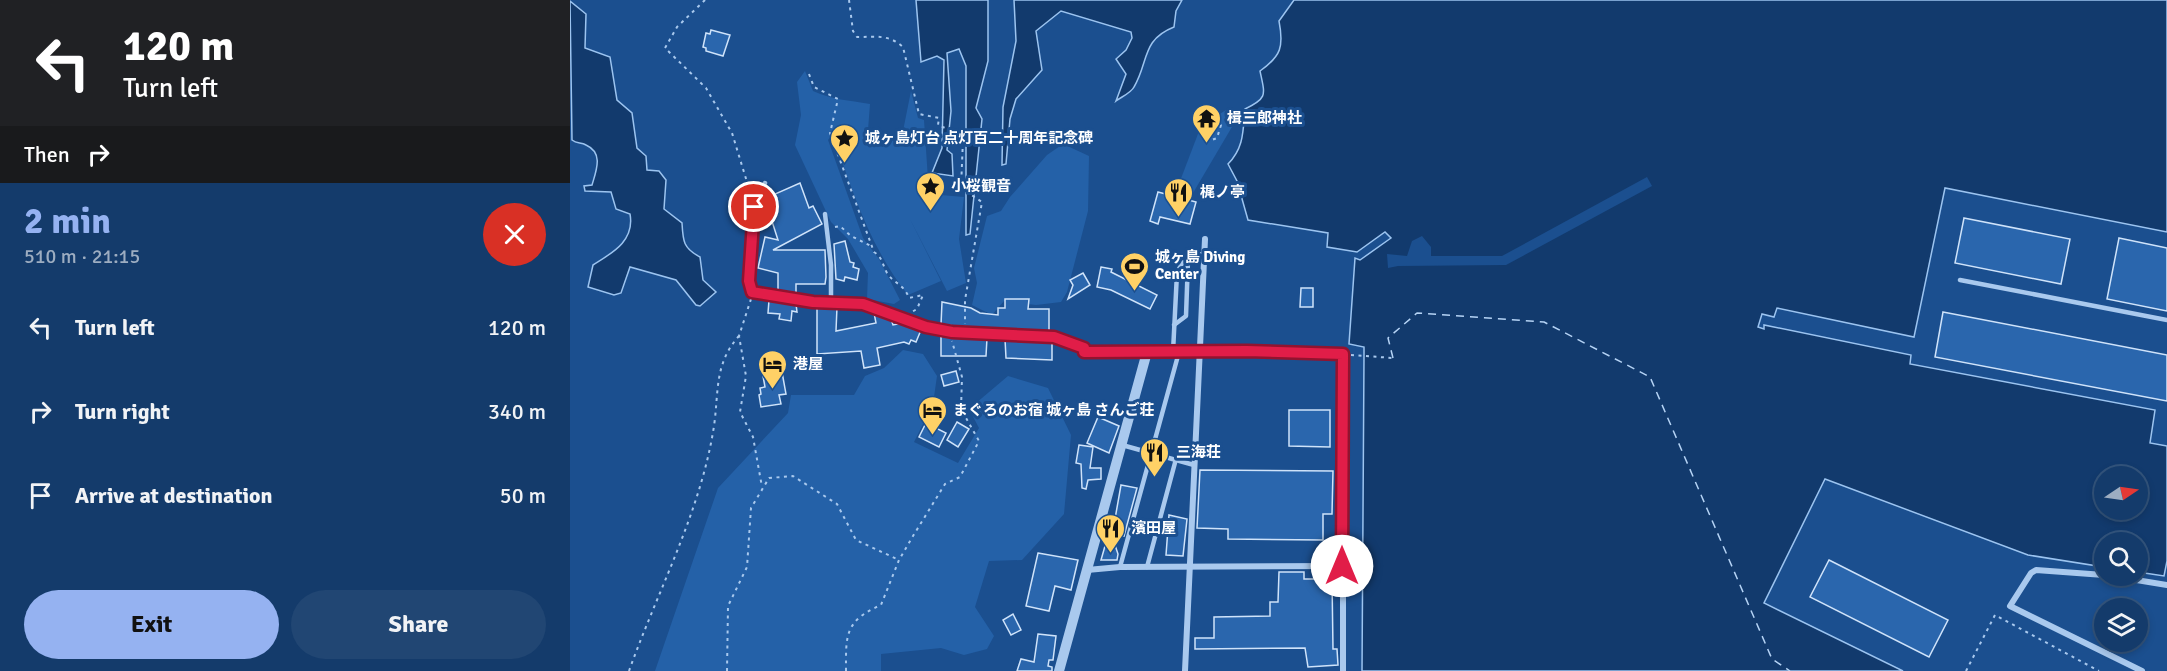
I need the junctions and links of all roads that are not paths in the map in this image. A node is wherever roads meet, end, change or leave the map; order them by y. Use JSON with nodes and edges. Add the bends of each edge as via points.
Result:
{"nodes":[{"id":1,"x":765,"y":183,"type":"dead end"},
{"id":2,"x":825,"y":214,"type":"dead end"},
{"id":3,"x":1204,"y":239,"type":"dead end"},
{"id":4,"x":1204,"y":253,"type":"junction"},
{"id":5,"x":1188,"y":260,"type":"junction"},
{"id":6,"x":1960,"y":280,"type":"dead end"},
{"id":7,"x":831,"y":303,"type":"junction"},
{"id":8,"x":2167,"y":320,"type":"edge"},
{"id":9,"x":1174,"y":326,"type":"junction"},
{"id":10,"x":1084,"y":352,"type":"joint"},
{"id":11,"x":1147,"y":352,"type":"junction"},
{"id":12,"x":1176,"y":352,"type":"junction"},
{"id":13,"x":1200,"y":352,"type":"junction"},
{"id":14,"x":1122,"y":445,"type":"junction"},
{"id":15,"x":1152,"y":453,"type":"junction"},
{"id":16,"x":1176,"y":459,"type":"junction"},
{"id":17,"x":1194,"y":465,"type":"junction"},
{"id":18,"x":1190,"y":566,"type":"junction"},
{"id":19,"x":1342,"y":566,"type":"junction"},
{"id":20,"x":1119,"y":567,"type":"junction"},
{"id":21,"x":1147,"y":567,"type":"junction"},
{"id":22,"x":1087,"y":570,"type":"junction"},
{"id":23,"x":2094,"y":574,"type":"edge"},
{"id":24,"x":2148,"y":582,"type":"edge"},
{"id":25,"x":2167,"y":585,"type":"edge"},
{"id":26,"x":1061,"y":670,"type":"edge"},
{"id":27,"x":1185,"y":671,"type":"edge"},
{"id":28,"x":1343,"y":671,"type":"edge"},
{"id":29,"x":2142,"y":671,"type":"edge"}],
"edges":[{"from":1,"to":7,"type":"lane","via":[[754,207],[749,281],[752,292]]},
{"from":2,"to":7,"type":"lane"},
{"from":3,"to":4,"type":"street"},
{"from":4,"to":5,"type":"lane"},
{"from":4,"to":13,"type":"street"},
{"from":5,"to":9,"type":"lane","via":[[1185,316]]},
{"from":5,"to":9,"type":"lane","via":[[1177,273]]},
{"from":6,"to":8,"type":"lane"},
{"from":7,"to":10,"type":"lane","via":[[863,304],[926,327],[952,332],[1054,337],[1084,348]]},
{"from":9,"to":12,"type":"lane"},
{"from":10,"to":11,"type":"street"},
{"from":11,"to":12,"type":"street"},
{"from":11,"to":14,"type":"street"},
{"from":12,"to":13,"type":"street"},
{"from":12,"to":15,"type":"lane"},
{"from":13,"to":17,"type":"street"},
{"from":13,"to":19,"type":"street","via":[[1343,354]]},
{"from":14,"to":15,"type":"lane"},
{"from":14,"to":22,"type":"street"},
{"from":15,"to":16,"type":"lane"},
{"from":15,"to":20,"type":"lane"},
{"from":16,"to":17,"type":"lane"},
{"from":16,"to":21,"type":"lane"},
{"from":17,"to":18,"type":"street"},
{"from":18,"to":19,"type":"street"},
{"from":18,"to":21,"type":"street"},
{"from":18,"to":27,"type":"street"},
{"from":19,"to":28,"type":"street"},
{"from":20,"to":21,"type":"street"},
{"from":20,"to":22,"type":"street"},
{"from":22,"to":26,"type":"street"},
{"from":23,"to":29,"type":"street","via":[[2036,570],[2010,606]]},
{"from":24,"to":25,"type":"street"}]}
